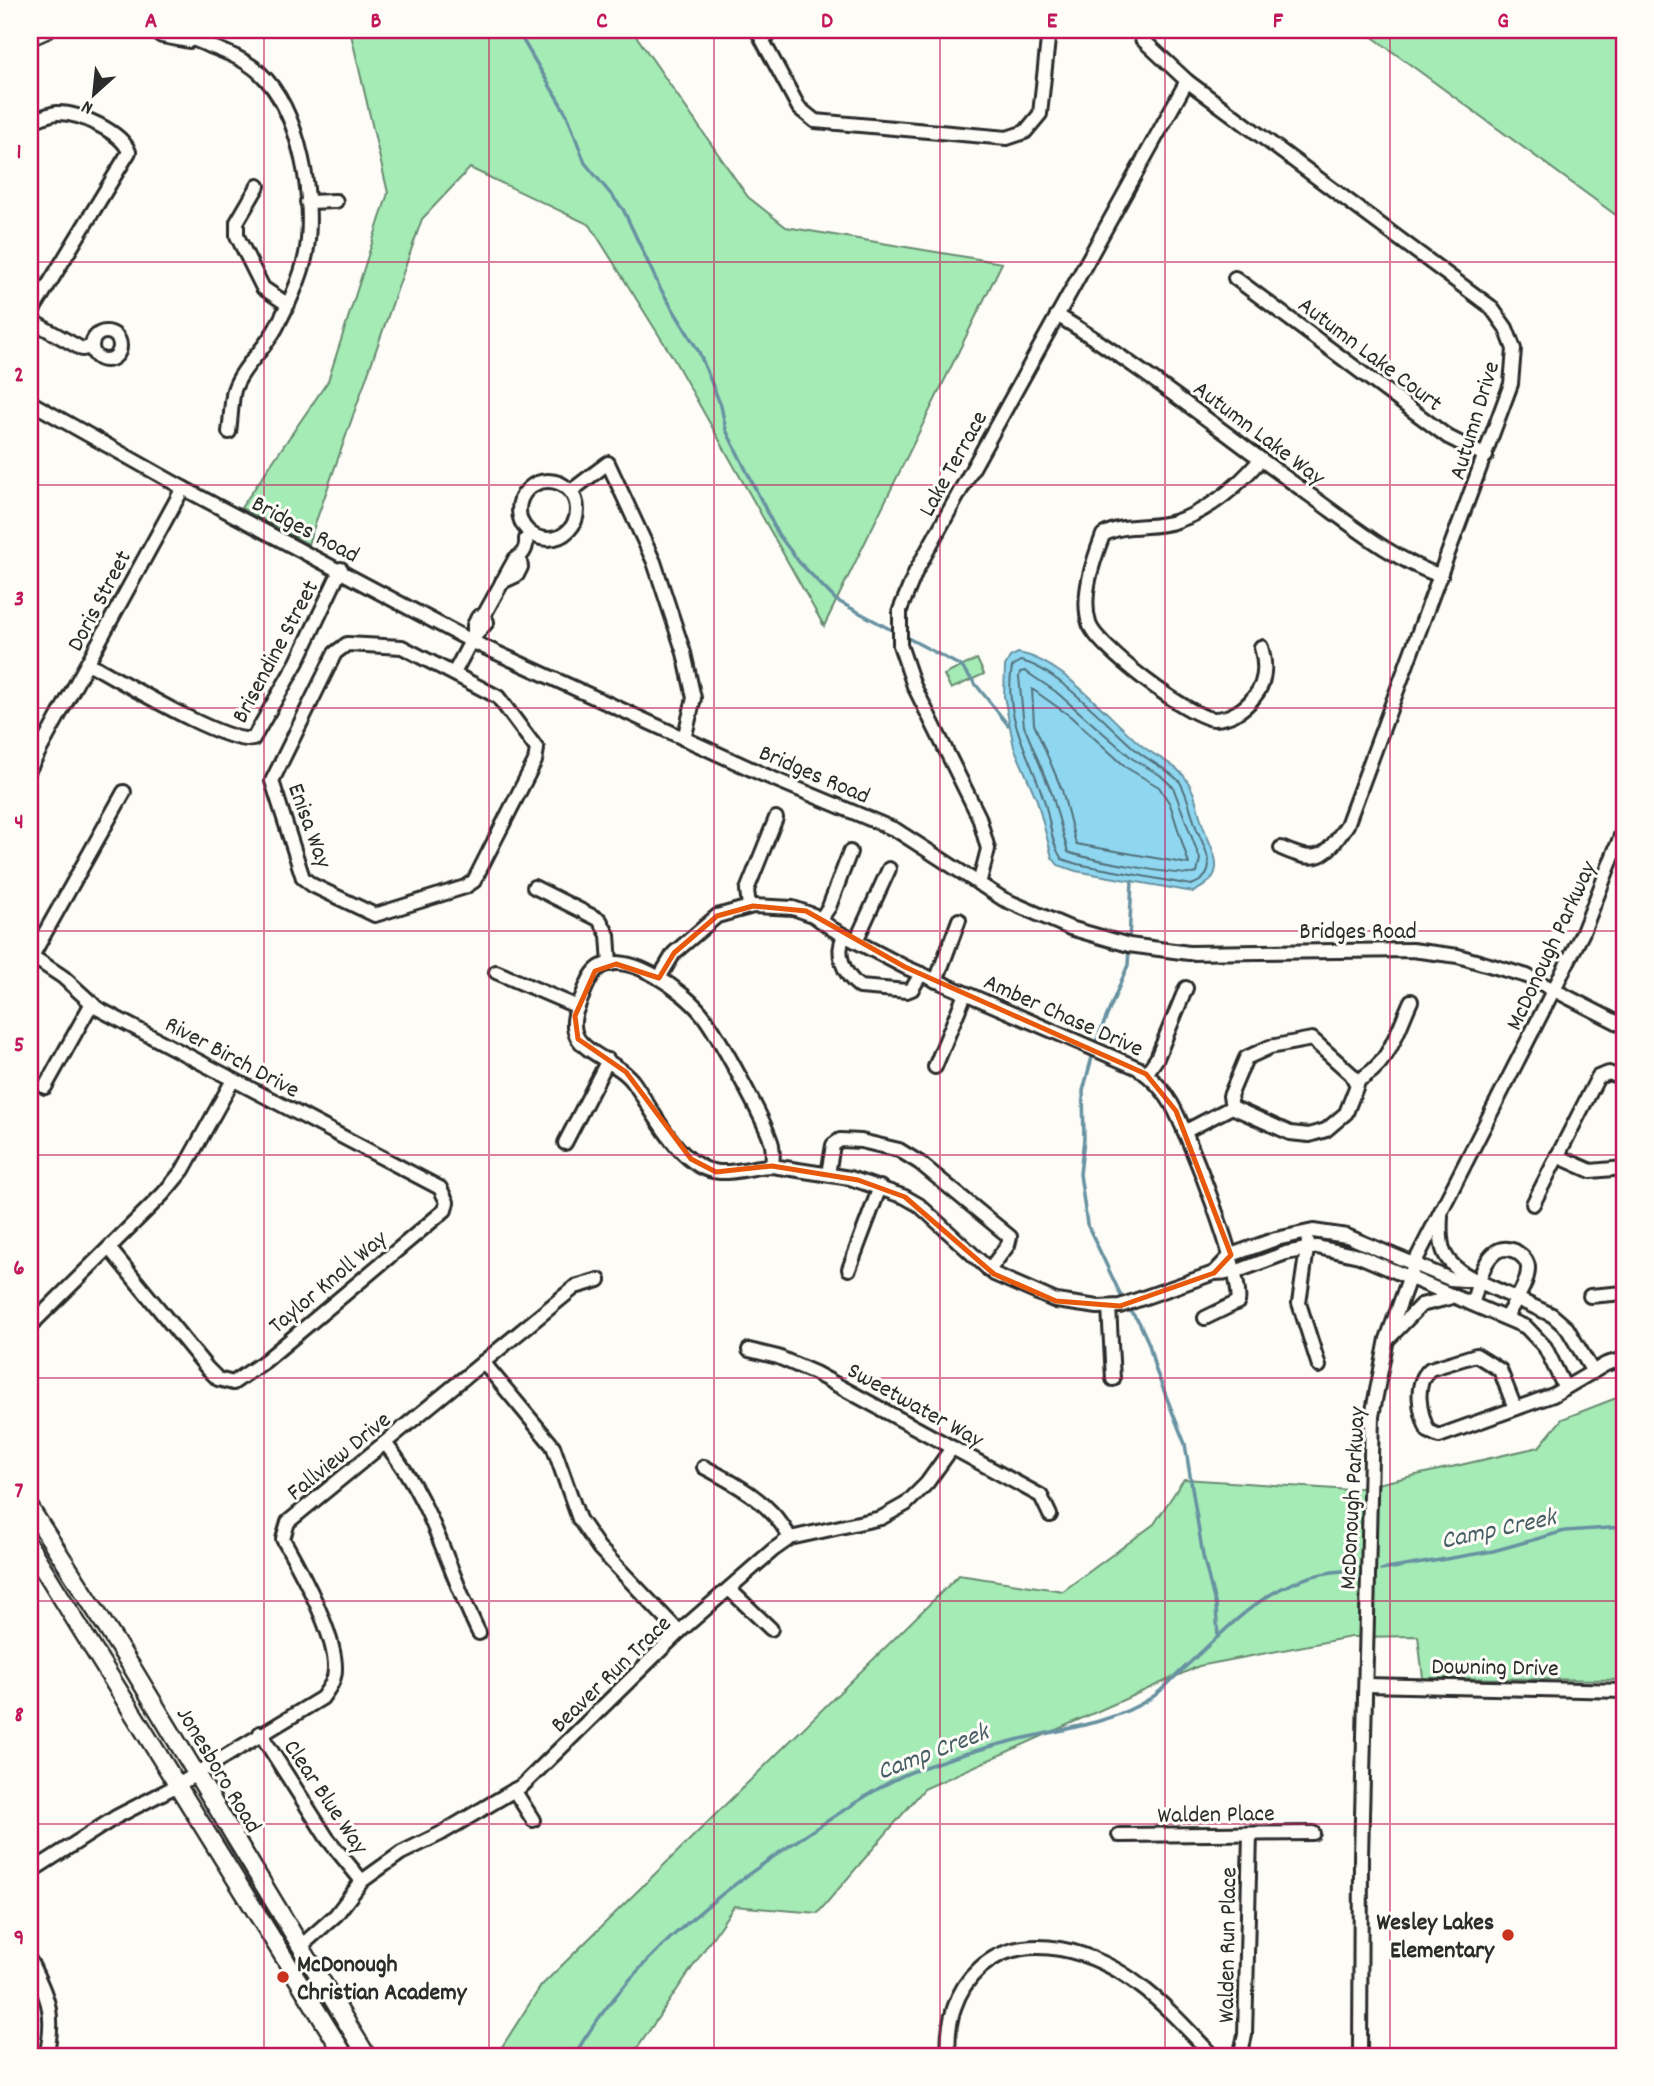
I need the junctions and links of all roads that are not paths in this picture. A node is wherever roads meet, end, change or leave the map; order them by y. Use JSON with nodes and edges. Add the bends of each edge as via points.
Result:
{"nodes":[{"id":1,"x":46,"y":30,"type":"edge"},
{"id":2,"x":152,"y":30,"type":"edge"},
{"id":3,"x":174,"y":30,"type":"edge"},
{"id":4,"x":776,"y":30,"type":"edge"},
{"id":5,"x":1049,"y":30,"type":"edge"},
{"id":6,"x":1140,"y":30,"type":"edge"},
{"id":7,"x":760,"y":34,"type":"edge"},
{"id":8,"x":30,"y":37,"type":"edge"},
{"id":9,"x":197,"y":42,"type":"junction"},
{"id":10,"x":1186,"y":81,"type":"junction"},
{"id":11,"x":30,"y":122,"type":"edge"},
{"id":12,"x":258,"y":186,"type":"dead end"},
{"id":13,"x":307,"y":201,"type":"junction"},
{"id":14,"x":336,"y":201,"type":"dead end"},
{"id":15,"x":1235,"y":278,"type":"dead end"},
{"id":16,"x":287,"y":304,"type":"junction"},
{"id":17,"x":1057,"y":315,"type":"junction"},
{"id":18,"x":30,"y":318,"type":"edge"},
{"id":19,"x":92,"y":347,"type":"dead end"},
{"id":20,"x":30,"y":402,"type":"edge"},
{"id":21,"x":229,"y":432,"type":"dead end"},
{"id":22,"x":1486,"y":456,"type":"junction"},
{"id":23,"x":1260,"y":460,"type":"junction"},
{"id":24,"x":183,"y":488,"type":"junction"},
{"id":25,"x":571,"y":491,"type":"junction"},
{"id":26,"x":528,"y":536,"type":"junction"},
{"id":27,"x":341,"y":569,"type":"junction"},
{"id":28,"x":1441,"y":576,"type":"junction"},
{"id":29,"x":472,"y":638,"type":"junction"},
{"id":30,"x":1261,"y":647,"type":"dead end"},
{"id":31,"x":88,"y":663,"type":"junction"},
{"id":32,"x":454,"y":673,"type":"junction"},
{"id":33,"x":684,"y":739,"type":"junction"},
{"id":34,"x":30,"y":768,"type":"edge"},
{"id":35,"x":124,"y":792,"type":"dead end"},
{"id":36,"x":776,"y":818,"type":"dead end"},
{"id":37,"x":1624,"y":828,"type":"edge"},
{"id":38,"x":1281,"y":848,"type":"dead end"},
{"id":39,"x":850,"y":852,"type":"dead end"},
{"id":40,"x":889,"y":869,"type":"dead end"},
{"id":41,"x":979,"y":884,"type":"junction"},
{"id":42,"x":534,"y":887,"type":"dead end"},
{"id":43,"x":750,"y":906,"type":"junction"},
{"id":44,"x":820,"y":920,"type":"junction"},
{"id":45,"x":959,"y":920,"type":"dead end"},
{"id":46,"x":850,"y":939,"type":"junction"},
{"id":47,"x":31,"y":955,"type":"edge"},
{"id":48,"x":610,"y":964,"type":"junction"},
{"id":49,"x":496,"y":972,"type":"dead end"},
{"id":50,"x":921,"y":974,"type":"junction"},
{"id":51,"x":659,"y":978,"type":"junction"},
{"id":52,"x":936,"y":981,"type":"junction"},
{"id":53,"x":1186,"y":988,"type":"dead end"},
{"id":54,"x":1554,"y":990,"type":"junction"},
{"id":55,"x":965,"y":994,"type":"junction"},
{"id":56,"x":1410,"y":1000,"type":"dead end"},
{"id":57,"x":92,"y":1003,"type":"junction"},
{"id":58,"x":578,"y":1007,"type":"junction"},
{"id":59,"x":1624,"y":1026,"type":"edge"},
{"id":60,"x":608,"y":1060,"type":"junction"},
{"id":61,"x":935,"y":1067,"type":"dead end"},
{"id":62,"x":1146,"y":1074,"type":"junction"},
{"id":63,"x":1624,"y":1079,"type":"edge"},
{"id":64,"x":233,"y":1080,"type":"junction"},
{"id":65,"x":1356,"y":1081,"type":"junction"},
{"id":66,"x":45,"y":1087,"type":"dead end"},
{"id":67,"x":1231,"y":1107,"type":"junction"},
{"id":68,"x":1184,"y":1132,"type":"junction"},
{"id":69,"x":565,"y":1143,"type":"dead end"},
{"id":70,"x":1557,"y":1156,"type":"junction"},
{"id":71,"x":772,"y":1166,"type":"junction"},
{"id":72,"x":1624,"y":1168,"type":"edge"},
{"id":73,"x":828,"y":1174,"type":"junction"},
{"id":74,"x":427,"y":1181,"type":"joint"},
{"id":75,"x":880,"y":1187,"type":"junction"},
{"id":76,"x":1533,"y":1204,"type":"dead end"},
{"id":77,"x":1442,"y":1209,"type":"junction"},
{"id":78,"x":1308,"y":1232,"type":"junction"},
{"id":79,"x":109,"y":1248,"type":"junction"},
{"id":80,"x":1307,"y":1248,"type":"junction"},
{"id":81,"x":1231,"y":1255,"type":"junction"},
{"id":82,"x":1415,"y":1262,"type":"junction"},
{"id":83,"x":849,"y":1269,"type":"dead end"},
{"id":84,"x":989,"y":1270,"type":"junction"},
{"id":85,"x":1214,"y":1272,"type":"junction"},
{"id":86,"x":1235,"y":1272,"type":"junction"},
{"id":87,"x":1408,"y":1278,"type":"junction"},
{"id":88,"x":599,"y":1280,"type":"dead end"},
{"id":89,"x":1478,"y":1281,"type":"junction"},
{"id":90,"x":1624,"y":1293,"type":"edge"},
{"id":91,"x":1590,"y":1296,"type":"dead end"},
{"id":92,"x":1451,"y":1297,"type":"junction"},
{"id":93,"x":1516,"y":1298,"type":"junction"},
{"id":94,"x":1473,"y":1303,"type":"junction"},
{"id":95,"x":1109,"y":1307,"type":"junction"},
{"id":96,"x":1506,"y":1317,"type":"junction"},
{"id":97,"x":1205,"y":1318,"type":"dead end"},
{"id":98,"x":30,"y":1326,"type":"edge"},
{"id":99,"x":1387,"y":1339,"type":"junction"},
{"id":100,"x":749,"y":1350,"type":"dead end"},
{"id":101,"x":1624,"y":1359,"type":"edge"},
{"id":102,"x":483,"y":1362,"type":"junction"},
{"id":103,"x":1319,"y":1366,"type":"dead end"},
{"id":104,"x":1593,"y":1372,"type":"junction"},
{"id":105,"x":1113,"y":1379,"type":"dead end"},
{"id":106,"x":1565,"y":1388,"type":"junction"},
{"id":107,"x":1515,"y":1408,"type":"junction"},
{"id":108,"x":385,"y":1443,"type":"junction"},
{"id":109,"x":952,"y":1448,"type":"junction"},
{"id":110,"x":704,"y":1467,"type":"dead end"},
{"id":111,"x":30,"y":1508,"type":"edge"},
{"id":112,"x":1050,"y":1515,"type":"dead end"},
{"id":113,"x":790,"y":1538,"type":"junction"},
{"id":114,"x":30,"y":1547,"type":"edge"},
{"id":115,"x":730,"y":1590,"type":"junction"},
{"id":116,"x":771,"y":1629,"type":"dead end"},
{"id":117,"x":679,"y":1632,"type":"junction"},
{"id":118,"x":479,"y":1633,"type":"dead end"},
{"id":119,"x":1366,"y":1685,"type":"junction"},
{"id":120,"x":1624,"y":1691,"type":"edge"},
{"id":121,"x":260,"y":1732,"type":"junction"},
{"id":122,"x":196,"y":1773,"type":"junction"},
{"id":123,"x":178,"y":1785,"type":"junction"},
{"id":124,"x":514,"y":1790,"type":"junction"},
{"id":125,"x":533,"y":1820,"type":"dead end"},
{"id":126,"x":1313,"y":1833,"type":"dead end"},
{"id":127,"x":1250,"y":1834,"type":"junction"},
{"id":128,"x":1119,"y":1835,"type":"dead end"},
{"id":129,"x":30,"y":1872,"type":"edge"},
{"id":130,"x":362,"y":1881,"type":"junction"},
{"id":131,"x":301,"y":1946,"type":"junction"},
{"id":132,"x":30,"y":1961,"type":"edge"},
{"id":133,"x":46,"y":2056,"type":"edge"},
{"id":134,"x":345,"y":2056,"type":"edge"},
{"id":135,"x":367,"y":2056,"type":"edge"},
{"id":136,"x":948,"y":2056,"type":"edge"},
{"id":137,"x":1213,"y":2056,"type":"edge"},
{"id":138,"x":1240,"y":2056,"type":"edge"},
{"id":139,"x":1360,"y":2056,"type":"edge"}],
"edges":[{"from":1,"to":8,"type":"main road"},
{"from":2,"to":9,"type":"street"},
{"from":3,"to":9,"type":"street"},
{"from":4,"to":7,"type":"street"},
{"from":5,"to":7,"type":"street","via":[[1037,120],[1025,132],[1007,138],[815,121],[799,107]]},
{"from":6,"to":10,"type":"street","name":"Autumn Drive","via":[[1142,39]]},
{"from":9,"to":13,"type":"street","via":[[249,64],[275,91],[295,132]]},
{"from":10,"to":17,"type":"street","name":"Lake Terrace"},
{"from":10,"to":22,"type":"street","name":"Autumn Drive","via":[[1491,307],[1506,328],[1515,366]]},
{"from":11,"to":18,"type":"street","via":[[55,113],[78,116],[121,139],[129,152]]},
{"from":12,"to":16,"type":"street","via":[[237,222],[237,236],[263,288]]},
{"from":13,"to":14,"type":"street"},
{"from":13,"to":16,"type":"street","via":[[307,250]]},
{"from":15,"to":22,"type":"street","name":"Autumn Lake Court","via":[[1448,437]]},
{"from":16,"to":21,"type":"street","via":[[269,341],[237,383]]},
{"from":17,"to":23,"type":"street","name":"Autumn Lake Way","via":[[1124,356]]},
{"from":17,"to":41,"type":"street","name":"Lake Terrace","via":[[916,571],[900,610],[900,645],[914,686],[979,817],[988,849]]},
{"from":18,"to":19,"type":"street","via":[[82,349]]},
{"from":20,"to":24,"type":"street","name":"Bridges Road"},
{"from":22,"to":28,"type":"street","name":"Autumn Drive"},
{"from":23,"to":28,"type":"street","name":"Autumn Lake Way","via":[[1413,566]]},
{"from":23,"to":30,"type":"street","via":[[1235,489],[1177,522],[1114,528],[1103,535],[1086,608],[1089,627],[1109,649],[1175,700],[1212,719],[1247,707],[1260,691],[1265,660]]},
{"from":24,"to":27,"type":"street","name":"Bridges Road"},
{"from":24,"to":31,"type":"street","name":"Doris Street"},
{"from":25,"to":26,"type":"street","via":[[578,510],[571,528],[556,538]]},
{"from":25,"to":26,"type":"street","via":[[546,481],[528,488],[519,506]]},
{"from":25,"to":33,"type":"street","via":[[608,463],[654,562],[684,653],[694,698]]},
{"from":26,"to":29,"type":"street","via":[[514,551],[517,558],[484,615],[487,622]]},
{"from":27,"to":29,"type":"street","name":"Bridges Road"},
{"from":27,"to":31,"type":"street","name":"Brisendine Street","via":[[297,662],[253,739],[242,741],[203,724]]},
{"from":28,"to":38,"type":"street","name":"Autumn Drive","via":[[1347,825],[1330,849],[1318,857]]},
{"from":29,"to":32,"type":"street"},
{"from":29,"to":33,"type":"street","name":"Bridges Road"},
{"from":31,"to":34,"type":"street","name":"Doris Street"},
{"from":32,"to":32,"type":"street","name":"Enisa Way","via":[[502,700],[535,745],[536,757],[474,881],[369,915],[303,878],[272,776],[341,646],[398,646]]},
{"from":33,"to":41,"type":"street","name":"Bridges Road","via":[[896,830]]},
{"from":35,"to":47,"type":"street"},
{"from":36,"to":43,"type":"street","via":[[747,890]]},
{"from":37,"to":54,"type":"street","name":"McDonough Parkway","via":[[1583,932]]},
{"from":39,"to":44,"type":"street"},
{"from":40,"to":46,"type":"street"},
{"from":41,"to":54,"type":"street","name":"Bridges Road","via":[[1070,929],[1129,944],[1189,953],[1412,950],[1494,966]]},
{"from":42,"to":48,"type":"street","via":[[600,920],[607,935]]},
{"from":43,"to":44,"type":"street","name":"Amber Chase Drive","via":[[793,908]]},
{"from":43,"to":51,"type":"street","name":"Amber Chase Drive","via":[[706,923],[670,957]]},
{"from":44,"to":46,"type":"street","name":"Amber Chase Drive"},
{"from":45,"to":52,"type":"street"},
{"from":46,"to":50,"type":"street","name":"Amber Chase Drive"},
{"from":46,"to":50,"type":"street","via":[[839,950],[840,959],[860,987],[906,991]]},
{"from":47,"to":57,"type":"street","name":"River Birch Drive"},
{"from":48,"to":51,"type":"street"},
{"from":48,"to":58,"type":"street","via":[[595,971]]},
{"from":49,"to":58,"type":"street"},
{"from":50,"to":52,"type":"street","name":"Amber Chase Drive"},
{"from":51,"to":71,"type":"street","via":[[707,1020],[769,1136]]},
{"from":52,"to":55,"type":"street","name":"Amber Chase Drive"},
{"from":53,"to":62,"type":"street","name":"Amber Chase Drive"},
{"from":54,"to":59,"type":"street","name":"Bridges Road"},
{"from":54,"to":77,"type":"street","name":"McDonough Parkway"},
{"from":55,"to":61,"type":"street","name":"Amber Chase Drive"},
{"from":55,"to":62,"type":"street","name":"Amber Chase Drive","via":[[1118,1057]]},
{"from":56,"to":65,"type":"street","via":[[1385,1058]]},
{"from":57,"to":64,"type":"street","name":"River Birch Drive"},
{"from":57,"to":66,"type":"street"},
{"from":58,"to":60,"type":"street","via":[[573,1027],[578,1039]]},
{"from":60,"to":69,"type":"street"},
{"from":60,"to":71,"type":"street","via":[[626,1072],[696,1163],[723,1172]]},
{"from":62,"to":68,"type":"street","name":"Amber Chase Drive","via":[[1167,1096]]},
{"from":63,"to":70,"type":"street","via":[[1612,1073],[1600,1075]]},
{"from":64,"to":74,"type":"street","name":"River Birch Drive"},
{"from":64,"to":79,"type":"street","via":[[183,1170]]},
{"from":65,"to":67,"type":"street","via":[[1346,1113],[1334,1126],[1318,1133],[1290,1133]]},
{"from":65,"to":67,"type":"street","via":[[1321,1045],[1300,1040],[1246,1058],[1230,1096]]},
{"from":67,"to":68,"type":"street"},
{"from":68,"to":81,"type":"street","name":"Amber Chase Drive"},
{"from":70,"to":72,"type":"street","via":[[1588,1171]]},
{"from":70,"to":76,"type":"street"},
{"from":71,"to":73,"type":"street"},
{"from":73,"to":75,"type":"street"},
{"from":73,"to":84,"type":"street","via":[[833,1144],[840,1140],[888,1145],[909,1156],[1010,1237]]},
{"from":74,"to":79,"type":"street","name":"Taylor Knoll Way","via":[[440,1188],[444,1210],[233,1383],[218,1379],[204,1365]]},
{"from":75,"to":83,"type":"street"},
{"from":75,"to":84,"type":"street","via":[[919,1205]]},
{"from":77,"to":82,"type":"street","name":"McDonough Parkway"},
{"from":77,"to":89,"type":"street","via":[[1444,1256]]},
{"from":78,"to":80,"type":"street"},
{"from":78,"to":81,"type":"street"},
{"from":78,"to":82,"type":"street","via":[[1358,1239]]},
{"from":79,"to":98,"type":"street"},
{"from":80,"to":86,"type":"street"},
{"from":80,"to":87,"type":"street","via":[[1350,1253]]},
{"from":80,"to":103,"type":"street","via":[[1299,1303]]},
{"from":81,"to":85,"type":"street"},
{"from":81,"to":86,"type":"street","name":"Amber Chase Drive"},
{"from":82,"to":87,"type":"street","name":"McDonough Parkway"},
{"from":82,"to":89,"type":"street","via":[[1450,1279]]},
{"from":84,"to":95,"type":"street","via":[[1046,1298]]},
{"from":85,"to":86,"type":"street"},
{"from":85,"to":95,"type":"street"},
{"from":86,"to":97,"type":"street","name":"Amber Chase Drive","via":[[1238,1302]]},
{"from":87,"to":92,"type":"street"},
{"from":87,"to":99,"type":"street","name":"McDonough Parkway"},
{"from":88,"to":102,"type":"street","name":"Fallview Drive","via":[[575,1287]]},
{"from":89,"to":93,"type":"street"},
{"from":89,"to":93,"type":"street","via":[[1495,1251],[1515,1252],[1526,1260],[1528,1269]]},
{"from":89,"to":94,"type":"street"},
{"from":90,"to":91,"type":"street"},
{"from":92,"to":94,"type":"street"},
{"from":92,"to":99,"type":"street","via":[[1421,1305]]},
{"from":93,"to":96,"type":"street"},
{"from":93,"to":104,"type":"street","via":[[1559,1319]]},
{"from":94,"to":96,"type":"street"},
{"from":95,"to":105,"type":"street"},
{"from":96,"to":106,"type":"street","via":[[1539,1338]]},
{"from":99,"to":119,"type":"street","name":"McDonough Parkway","via":[[1372,1416]]},
{"from":100,"to":109,"type":"street","name":"Sweetwater Way","via":[[814,1373]]},
{"from":101,"to":104,"type":"street"},
{"from":102,"to":108,"type":"street","name":"Fallview Drive"},
{"from":102,"to":117,"type":"street","via":[[553,1446],[579,1518],[599,1548]]},
{"from":104,"to":106,"type":"street"},
{"from":106,"to":107,"type":"street"},
{"from":107,"to":107,"type":"street","via":[[1435,1436],[1427,1429],[1419,1406],[1425,1374],[1476,1355],[1500,1370]]},
{"from":108,"to":118,"type":"street","via":[[423,1496]]},
{"from":108,"to":121,"type":"street","name":"Fallview Drive","via":[[288,1522],[283,1539],[332,1646],[333,1682],[322,1698]]},
{"from":109,"to":112,"type":"street","name":"Sweetwater Way","via":[[1041,1496]]},
{"from":109,"to":113,"type":"street","name":"Beaver Run Trace","via":[[906,1504],[881,1518]]},
{"from":110,"to":113,"type":"street","via":[[765,1506],[781,1520]]},
{"from":111,"to":122,"type":"main road","name":"Jonesboro Road"},
{"from":113,"to":115,"type":"street","name":"Beaver Run Trace"},
{"from":114,"to":123,"type":"main road","name":"Jonesboro Road"},
{"from":115,"to":116,"type":"street"},
{"from":115,"to":117,"type":"street","name":"Beaver Run Trace"},
{"from":117,"to":124,"type":"street","name":"Beaver Run Trace","via":[[562,1749]]},
{"from":119,"to":120,"type":"street","name":"Downing Drive"},
{"from":119,"to":139,"type":"street","name":"McDonough Parkway"},
{"from":121,"to":122,"type":"street","name":"Fallview Drive"},
{"from":121,"to":130,"type":"street","name":"Clear Blue Way","via":[[327,1838]]},
{"from":122,"to":123,"type":"street","name":"Fallview Drive"},
{"from":122,"to":131,"type":"main road","name":"Jonesboro Road"},
{"from":123,"to":129,"type":"street","name":"Fallview Drive"},
{"from":123,"to":134,"type":"main road","name":"Jonesboro Road"},
{"from":124,"to":125,"type":"street"},
{"from":124,"to":130,"type":"street","name":"Beaver Run Trace","via":[[401,1853]]},
{"from":126,"to":127,"type":"street","name":"Walden Place"},
{"from":127,"to":128,"type":"street","name":"Walden Place"},
{"from":127,"to":138,"type":"street","name":"Walden Run Place","via":[[1245,2035]]},
{"from":130,"to":131,"type":"street","name":"Beaver Run Trace","via":[[336,1915]]},
{"from":131,"to":135,"type":"main road","name":"Jonesboro Road"},
{"from":132,"to":133,"type":"street","via":[[50,2000]]},
{"from":136,"to":137,"type":"street","name":"Walden Run Place","via":[[951,2018],[969,1980],[997,1956],[1038,1946],[1087,1958],[1140,1985]]}]}
